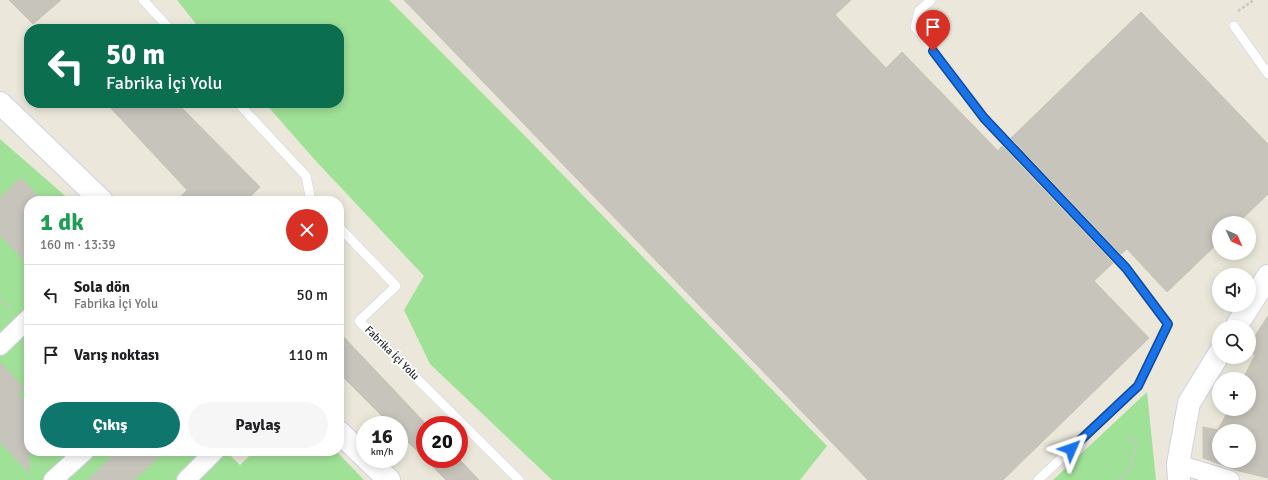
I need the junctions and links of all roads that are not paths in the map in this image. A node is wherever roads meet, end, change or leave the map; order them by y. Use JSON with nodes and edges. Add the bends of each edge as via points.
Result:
{"nodes":[{"id":1,"x":143,"y":0,"type":"edge"},
{"id":2,"x":931,"y":0,"type":"edge"},
{"id":3,"x":165,"y":24,"type":"edge"},
{"id":4,"x":1234,"y":26,"type":"dead end"},
{"id":5,"x":1268,"y":74,"type":"edge"},
{"id":6,"x":0,"y":103,"type":"edge"},
{"id":7,"x":243,"y":108,"type":"edge"},
{"id":8,"x":97,"y":196,"type":"edge"},
{"id":9,"x":309,"y":196,"type":"edge"},
{"id":10,"x":344,"y":232,"type":"edge"},
{"id":11,"x":1268,"y":276,"type":"edge"},
{"id":12,"x":1240,"y":320,"type":"edge"},
{"id":13,"x":24,"y":323,"type":"edge"},
{"id":14,"x":0,"y":346,"type":"edge"},
{"id":15,"x":1213,"y":364,"type":"edge"},
{"id":16,"x":344,"y":437,"type":"edge"},
{"id":17,"x":356,"y":448,"type":"edge"},
{"id":18,"x":79,"y":456,"type":"edge"},
{"id":19,"x":210,"y":456,"type":"edge"},
{"id":20,"x":376,"y":468,"type":"edge"},
{"id":21,"x":1178,"y":472,"type":"edge"},
{"id":22,"x":53,"y":480,"type":"edge"},
{"id":23,"x":186,"y":480,"type":"edge"},
{"id":24,"x":389,"y":480,"type":"edge"},
{"id":25,"x":519,"y":480,"type":"edge"},
{"id":26,"x":1038,"y":480,"type":"edge"},
{"id":27,"x":1230,"y":480,"type":"edge"}],
"edges":[{"from":1,"to":3,"type":"lane"},
{"from":2,"to":26,"type":"lane","via":[[919,11],[915,28],[984,118],[1126,268],[1168,324],[1138,386]]},
{"from":4,"to":5,"type":"lane"},
{"from":6,"to":8,"type":"main road"},
{"from":7,"to":9,"type":"lane","via":[[306,176]]},
{"from":10,"to":25,"type":"lane","name":"Fabrika İçi Yolu","via":[[396,286],[359,320]]},
{"from":11,"to":12,"type":"main road"},
{"from":13,"to":14,"type":"street"},
{"from":15,"to":21,"type":"main road","via":[[1189,403]]},
{"from":16,"to":17,"type":"main road"},
{"from":18,"to":22,"type":"street"},
{"from":19,"to":23,"type":"street"},
{"from":20,"to":24,"type":"main road"},
{"from":21,"to":27,"type":"street"}]}
